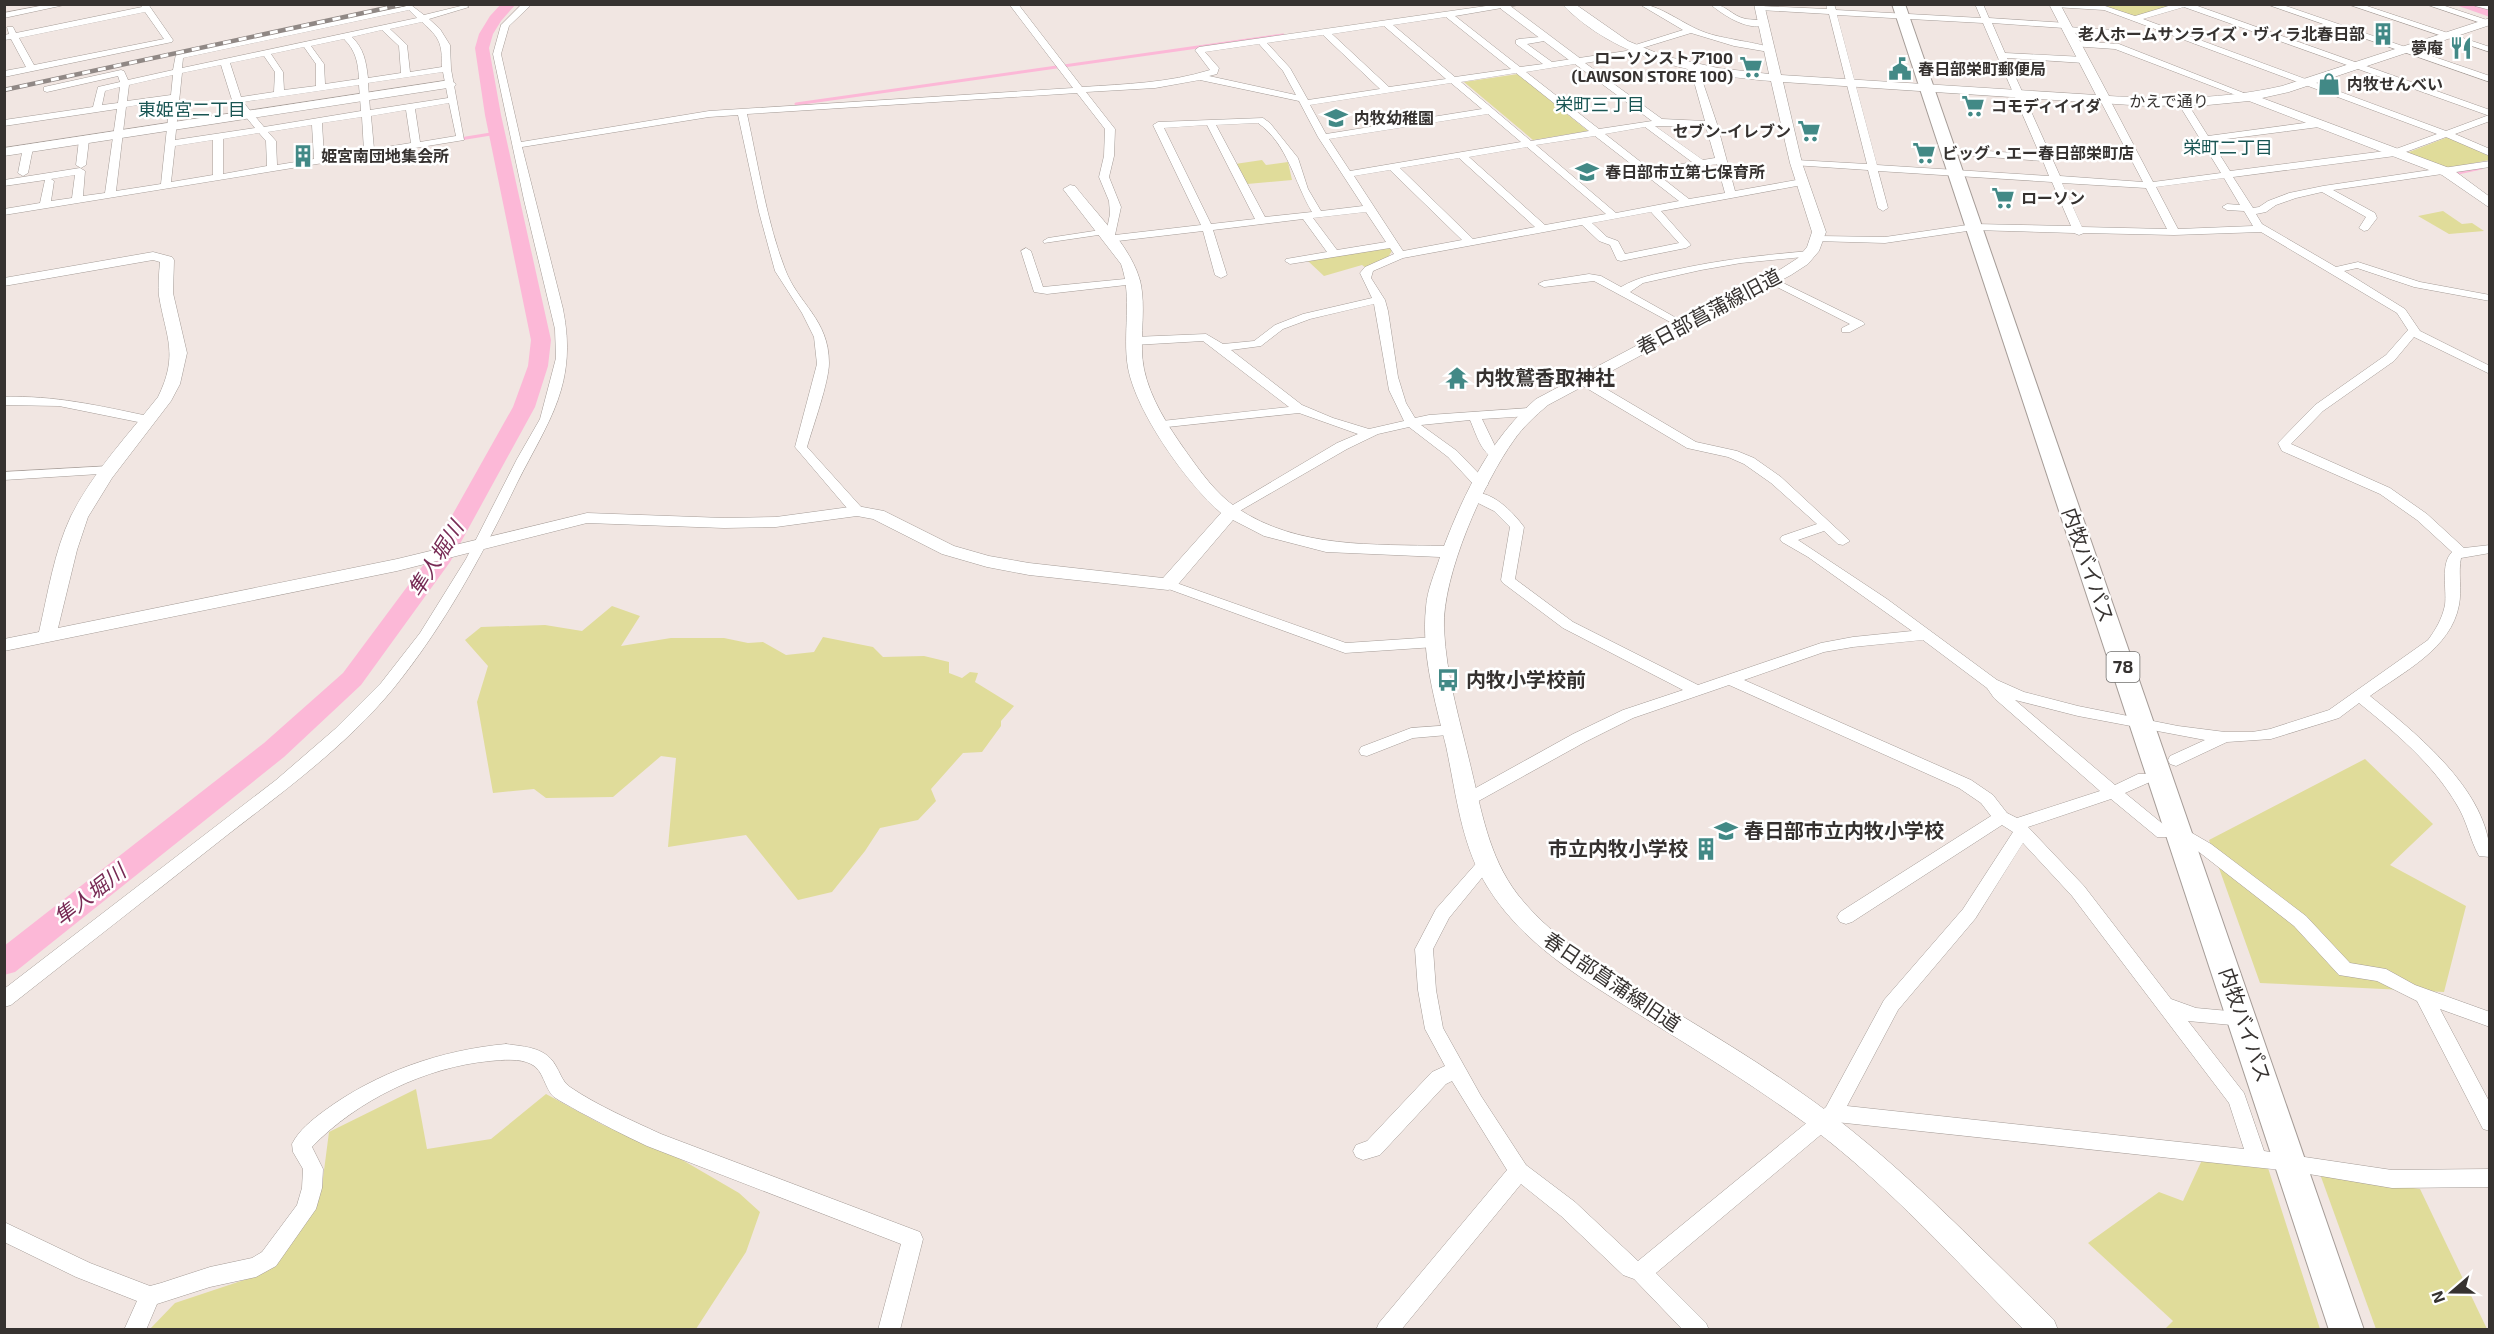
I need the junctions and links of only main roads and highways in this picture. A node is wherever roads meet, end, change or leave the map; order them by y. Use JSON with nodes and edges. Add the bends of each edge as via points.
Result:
{"nodes":[{"id":1,"x":1900,"y":10,"type":"edge"},
{"id":2,"x":2347,"y":1329,"type":"edge"}],
"edges":[{"from":1,"to":2,"type":"main road","name":"内牧バイパス","number":"78","via":[[2143,724],[2172,832],[2243,1018]]}]}
